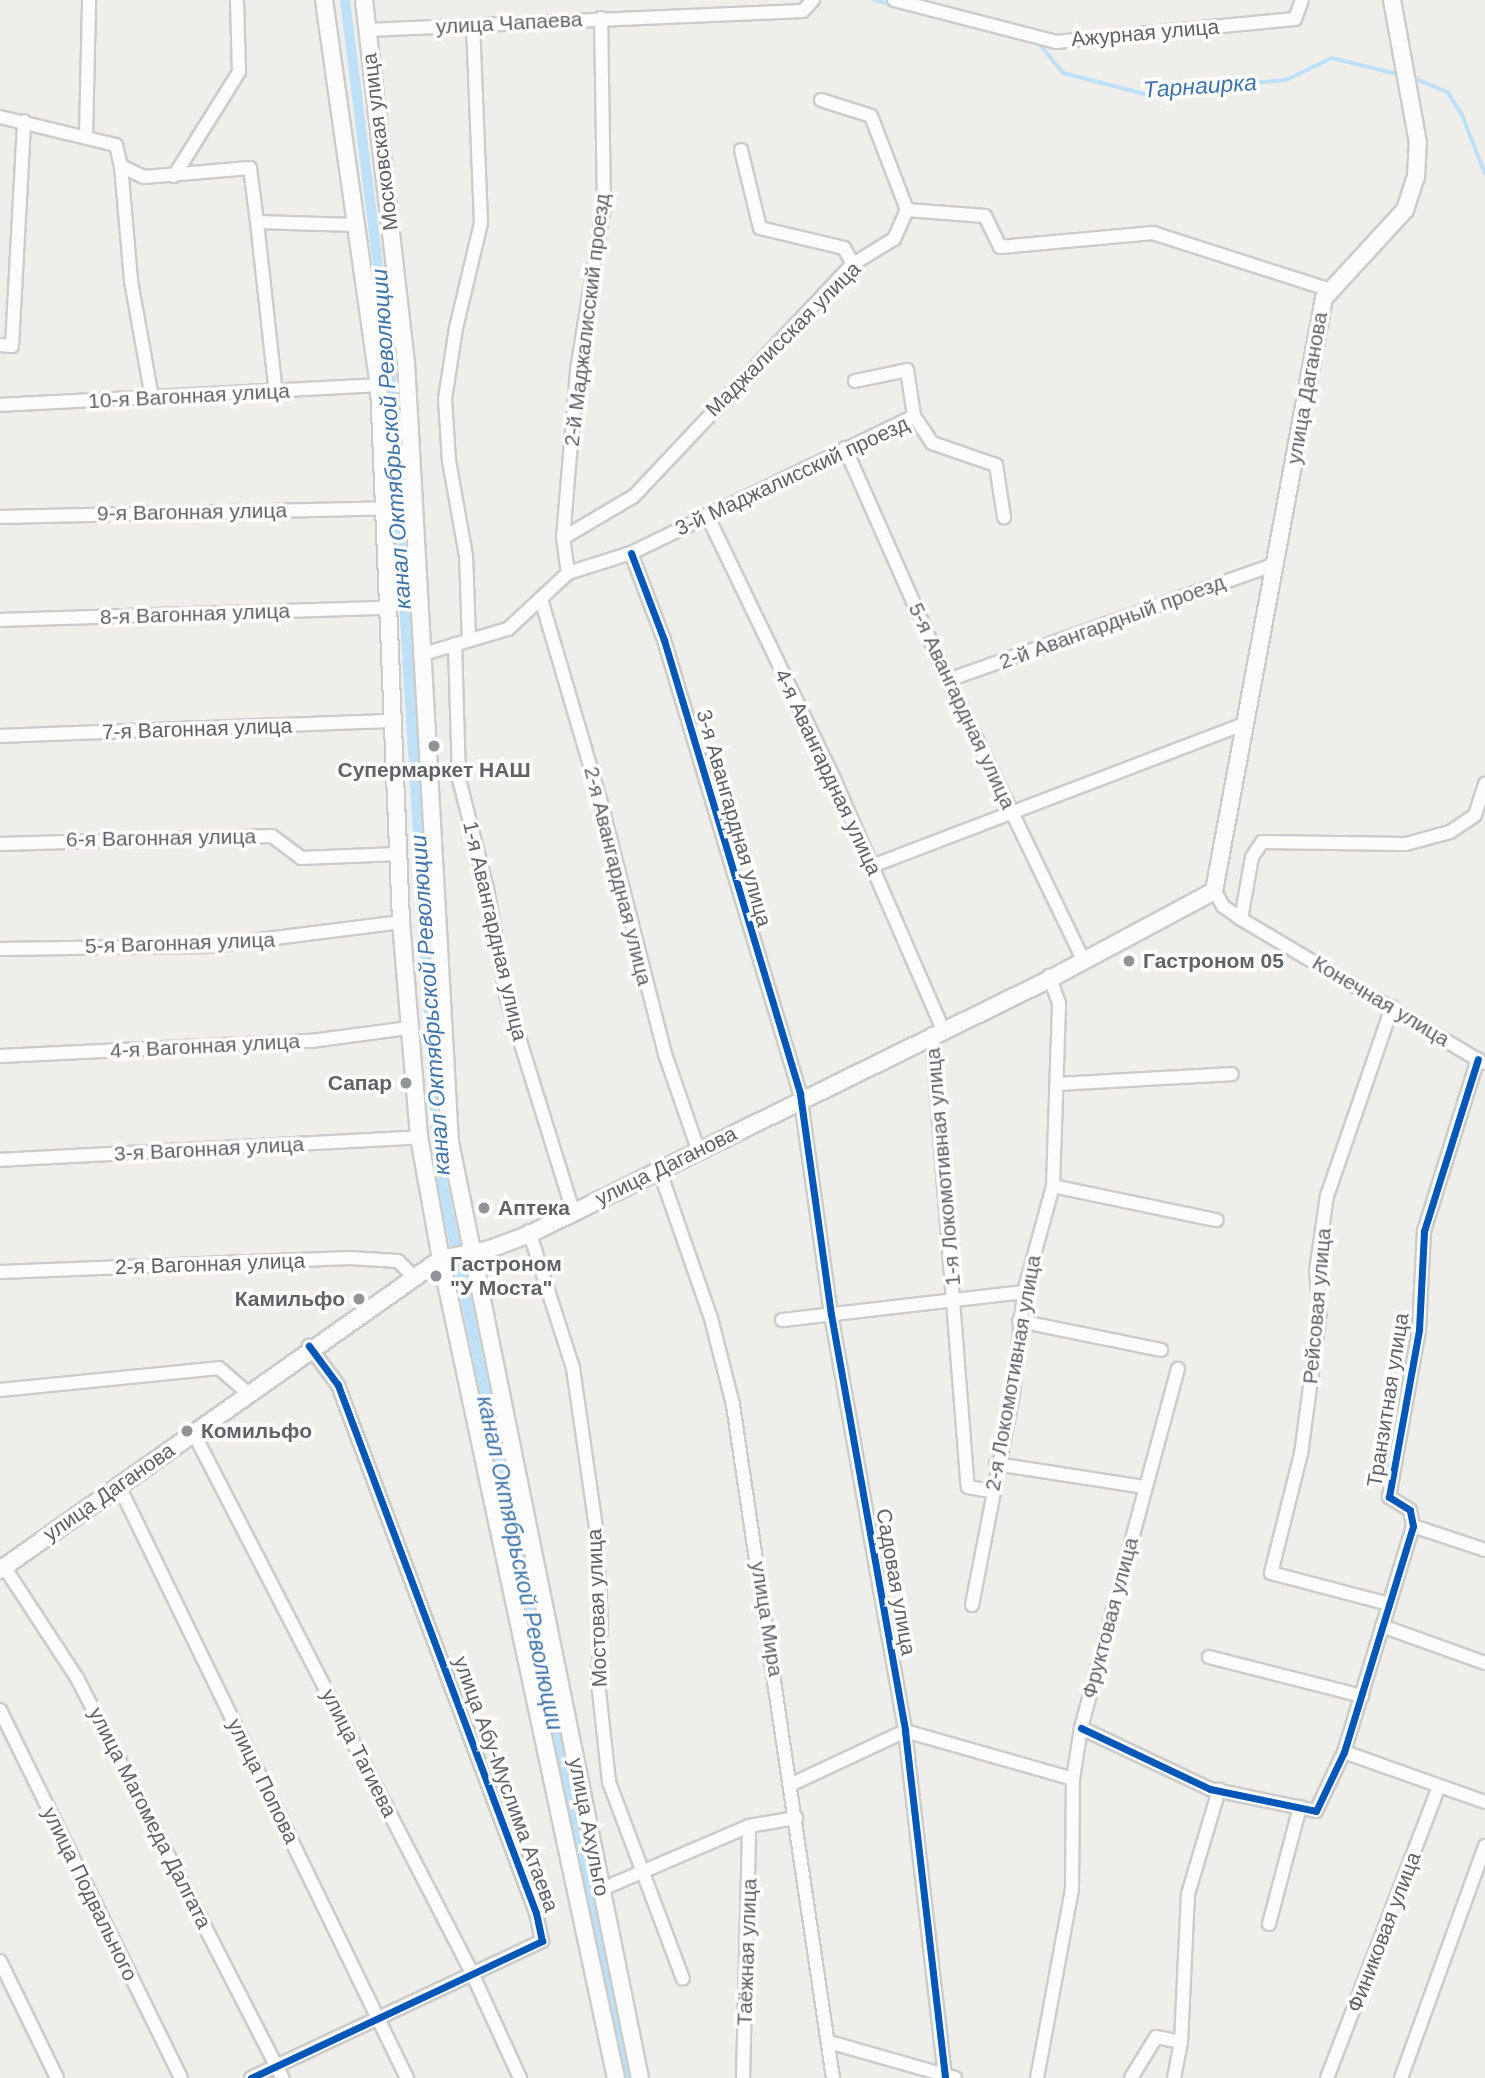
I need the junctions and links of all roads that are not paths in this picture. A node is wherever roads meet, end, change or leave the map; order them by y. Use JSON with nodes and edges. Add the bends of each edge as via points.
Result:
{"nodes":[{"id":1,"x":89,"y":0,"type":"edge"},
{"id":2,"x":237,"y":0,"type":"edge"},
{"id":3,"x":324,"y":0,"type":"edge"},
{"id":4,"x":364,"y":0,"type":"edge"},
{"id":5,"x":813,"y":0,"type":"edge"},
{"id":6,"x":894,"y":0,"type":"edge"},
{"id":7,"x":1301,"y":0,"type":"edge"},
{"id":8,"x":1391,"y":0,"type":"edge"},
{"id":9,"x":601,"y":18,"type":"junction"},
{"id":10,"x":473,"y":27,"type":"junction"},
{"id":11,"x":368,"y":30,"type":"junction"},
{"id":12,"x":821,"y":100,"type":"dead end"},
{"id":13,"x":0,"y":117,"type":"edge"},
{"id":14,"x":24,"y":121,"type":"junction"},
{"id":15,"x":86,"y":136,"type":"junction"},
{"id":16,"x":741,"y":149,"type":"dead end"},
{"id":17,"x":121,"y":166,"type":"junction"},
{"id":18,"x":174,"y":176,"type":"junction"},
{"id":19,"x":908,"y":210,"type":"junction"},
{"id":20,"x":257,"y":222,"type":"junction"},
{"id":21,"x":355,"y":225,"type":"junction"},
{"id":22,"x":853,"y":264,"type":"junction"},
{"id":23,"x":1330,"y":290,"type":"junction"},
{"id":24,"x":0,"y":345,"type":"edge"},
{"id":25,"x":855,"y":381,"type":"dead end"},
{"id":26,"x":379,"y":385,"type":"junction"},
{"id":27,"x":276,"y":393,"type":"junction"},
{"id":28,"x":152,"y":398,"type":"junction"},
{"id":29,"x":0,"y":405,"type":"edge"},
{"id":30,"x":914,"y":416,"type":"junction"},
{"id":31,"x":845,"y":449,"type":"junction"},
{"id":32,"x":384,"y":508,"type":"junction"},
{"id":33,"x":707,"y":515,"type":"junction"},
{"id":34,"x":0,"y":517,"type":"edge"},
{"id":35,"x":1004,"y":517,"type":"dead end"},
{"id":36,"x":563,"y":538,"type":"junction"},
{"id":37,"x":631,"y":553,"type":"junction"},
{"id":38,"x":1273,"y":564,"type":"junction"},
{"id":39,"x":568,"y":573,"type":"junction"},
{"id":40,"x":541,"y":599,"type":"junction"},
{"id":41,"x":390,"y":608,"type":"junction"},
{"id":42,"x":0,"y":620,"type":"edge"},
{"id":43,"x":469,"y":640,"type":"junction"},
{"id":44,"x":455,"y":644,"type":"junction"},
{"id":45,"x":420,"y":655,"type":"junction"},
{"id":46,"x":948,"y":680,"type":"junction"},
{"id":47,"x":395,"y":721,"type":"junction"},
{"id":48,"x":1245,"y":724,"type":"junction"},
{"id":49,"x":0,"y":736,"type":"edge"},
{"id":50,"x":1485,"y":784,"type":"edge"},
{"id":51,"x":1012,"y":813,"type":"junction"},
{"id":52,"x":0,"y":844,"type":"edge"},
{"id":53,"x":398,"y":854,"type":"junction"},
{"id":54,"x":872,"y":866,"type":"junction"},
{"id":55,"x":1214,"y":890,"type":"junction"},
{"id":56,"x":1241,"y":919,"type":"junction"},
{"id":57,"x":401,"y":922,"type":"junction"},
{"id":58,"x":0,"y":949,"type":"edge"},
{"id":59,"x":1083,"y":960,"type":"junction"},
{"id":60,"x":1050,"y":977,"type":"junction"},
{"id":61,"x":1392,"y":1007,"type":"junction"},
{"id":62,"x":409,"y":1028,"type":"junction"},
{"id":63,"x":938,"y":1033,"type":"junction"},
{"id":64,"x":0,"y":1056,"type":"edge"},
{"id":65,"x":1482,"y":1061,"type":"edge"},
{"id":66,"x":1233,"y":1074,"type":"dead end"},
{"id":67,"x":1059,"y":1084,"type":"junction"},
{"id":68,"x":800,"y":1096,"type":"junction"},
{"id":69,"x":419,"y":1137,"type":"junction"},
{"id":70,"x":698,"y":1151,"type":"junction"},
{"id":71,"x":0,"y":1160,"type":"edge"},
{"id":72,"x":659,"y":1170,"type":"junction"},
{"id":73,"x":1053,"y":1186,"type":"junction"},
{"id":74,"x":573,"y":1209,"type":"junction"},
{"id":75,"x":1216,"y":1220,"type":"dead end"},
{"id":76,"x":530,"y":1233,"type":"junction"},
{"id":77,"x":472,"y":1249,"type":"junction"},
{"id":78,"x":440,"y":1255,"type":"junction"},
{"id":79,"x":0,"y":1272,"type":"edge"},
{"id":80,"x":412,"y":1275,"type":"junction"},
{"id":81,"x":1024,"y":1292,"type":"junction"},
{"id":82,"x":954,"y":1300,"type":"junction"},
{"id":83,"x":831,"y":1314,"type":"junction"},
{"id":84,"x":782,"y":1320,"type":"dead end"},
{"id":85,"x":1019,"y":1321,"type":"junction"},
{"id":86,"x":310,"y":1347,"type":"junction"},
{"id":87,"x":1161,"y":1350,"type":"dead end"},
{"id":88,"x":1178,"y":1368,"type":"dead end"},
{"id":89,"x":0,"y":1390,"type":"edge"},
{"id":90,"x":248,"y":1393,"type":"junction"},
{"id":91,"x":192,"y":1431,"type":"junction"},
{"id":92,"x":996,"y":1464,"type":"junction"},
{"id":93,"x":118,"y":1485,"type":"junction"},
{"id":94,"x":1145,"y":1487,"type":"junction"},
{"id":95,"x":991,"y":1492,"type":"junction"},
{"id":96,"x":1413,"y":1526,"type":"junction"},
{"id":97,"x":1485,"y":1550,"type":"edge"},
{"id":98,"x":2,"y":1567,"type":"edge"},
{"id":99,"x":1389,"y":1604,"type":"junction"},
{"id":100,"x":972,"y":1605,"type":"dead end"},
{"id":101,"x":1382,"y":1626,"type":"junction"},
{"id":102,"x":1209,"y":1657,"type":"dead end"},
{"id":103,"x":1485,"y":1663,"type":"edge"},
{"id":104,"x":1362,"y":1696,"type":"junction"},
{"id":105,"x":0,"y":1710,"type":"edge"},
{"id":106,"x":1081,"y":1728,"type":"junction"},
{"id":107,"x":905,"y":1731,"type":"junction"},
{"id":108,"x":1344,"y":1752,"type":"junction"},
{"id":109,"x":1073,"y":1779,"type":"junction"},
{"id":110,"x":792,"y":1784,"type":"junction"},
{"id":111,"x":1439,"y":1786,"type":"junction"},
{"id":112,"x":1219,"y":1790,"type":"junction"},
{"id":113,"x":1485,"y":1802,"type":"edge"},
{"id":114,"x":1300,"y":1807,"type":"junction"},
{"id":115,"x":796,"y":1818,"type":"junction"},
{"id":116,"x":749,"y":1826,"type":"junction"},
{"id":117,"x":1485,"y":1846,"type":"edge"},
{"id":118,"x":645,"y":1872,"type":"junction"},
{"id":119,"x":602,"y":1889,"type":"junction"},
{"id":120,"x":1269,"y":1924,"type":"dead end"},
{"id":121,"x":0,"y":1961,"type":"edge"},
{"id":122,"x":471,"y":1970,"type":"junction"},
{"id":123,"x":682,"y":1979,"type":"dead end"},
{"id":124,"x":379,"y":2017,"type":"junction"},
{"id":125,"x":829,"y":2042,"type":"junction"},
{"id":126,"x":1181,"y":2042,"type":"junction"},
{"id":127,"x":278,"y":2065,"type":"junction"},
{"id":128,"x":948,"y":2077,"type":"edge"},
{"id":129,"x":57,"y":2078,"type":"edge"},
{"id":130,"x":181,"y":2078,"type":"edge"},
{"id":131,"x":251,"y":2078,"type":"edge"},
{"id":132,"x":283,"y":2078,"type":"edge"},
{"id":133,"x":407,"y":2078,"type":"edge"},
{"id":134,"x":520,"y":2078,"type":"edge"},
{"id":135,"x":616,"y":2078,"type":"edge"},
{"id":136,"x":640,"y":2078,"type":"edge"},
{"id":137,"x":743,"y":2078,"type":"edge"},
{"id":138,"x":833,"y":2078,"type":"edge"},
{"id":139,"x":1037,"y":2078,"type":"edge"},
{"id":140,"x":1131,"y":2078,"type":"edge"},
{"id":141,"x":1174,"y":2078,"type":"edge"},
{"id":142,"x":1326,"y":2078,"type":"edge"},
{"id":143,"x":1401,"y":2078,"type":"edge"}],
"edges":[{"from":1,"to":15,"type":"street"},
{"from":2,"to":18,"type":"street","via":[[239,72]]},
{"from":3,"to":21,"type":"main road"},
{"from":4,"to":11,"type":"main road","name":"Московская улица"},
{"from":5,"to":9,"type":"street","name":"улица Чапаева","via":[[803,11]]},
{"from":6,"to":7,"type":"street","name":"Ажурная улица","via":[[1056,42],[1295,19]]},
{"from":8,"to":23,"type":"main road","name":"улица Даганова","via":[[1418,143],[1416,177],[1405,210]]},
{"from":9,"to":10,"type":"street","name":"улица Чапаева"},
{"from":9,"to":36,"type":"street","name":"2-й Маджалисский проезд","via":[[604,206],[577,370]]},
{"from":10,"to":11,"type":"street","name":"улица Чапаева"},
{"from":10,"to":43,"type":"street","via":[[481,223],[456,328],[445,400],[449,461],[466,556]]},
{"from":11,"to":45,"type":"main road","name":"Московская улица","via":[[406,363]]},
{"from":12,"to":19,"type":"street","via":[[871,116]]},
{"from":13,"to":14,"type":"street"},
{"from":14,"to":15,"type":"street"},
{"from":14,"to":24,"type":"street","via":[[12,346]]},
{"from":15,"to":17,"type":"street","via":[[116,145]]},
{"from":16,"to":22,"type":"street","via":[[760,228],[844,248]]},
{"from":17,"to":18,"type":"street","via":[[145,177]]},
{"from":17,"to":28,"type":"street","via":[[131,281]]},
{"from":18,"to":20,"type":"street","via":[[250,168]]},
{"from":19,"to":22,"type":"street","name":"Маджалисская улица","via":[[894,239]]},
{"from":19,"to":23,"type":"street","via":[[985,216],[1000,247],[1153,233]]},
{"from":20,"to":21,"type":"street"},
{"from":20,"to":27,"type":"street"},
{"from":21,"to":26,"type":"main road"},
{"from":22,"to":36,"type":"street","name":"Маджалисская улица","via":[[635,495]]},
{"from":23,"to":38,"type":"main road","name":"улица Даганова","via":[[1324,298]]},
{"from":25,"to":30,"type":"street","via":[[907,370]]},
{"from":26,"to":27,"type":"street","name":"10-я Вагонная улица"},
{"from":26,"to":32,"type":"main road"},
{"from":27,"to":28,"type":"street","name":"10-я Вагонная улица"},
{"from":28,"to":29,"type":"street","name":"10-я Вагонная улица"},
{"from":30,"to":31,"type":"street","name":"3-й Маджалисский проезд"},
{"from":30,"to":35,"type":"street","name":"3-й Маджалисский проезд","via":[[932,443],[996,465]]},
{"from":31,"to":33,"type":"street","name":"3-й Маджалисский проезд"},
{"from":31,"to":46,"type":"street","name":"5-я Авангардная улица"},
{"from":32,"to":34,"type":"street","name":"9-я Вагонная улица"},
{"from":32,"to":41,"type":"main road"},
{"from":33,"to":37,"type":"street","name":"3-й Маджалисский проезд"},
{"from":33,"to":54,"type":"street","name":"4-я Авангардная улица"},
{"from":36,"to":39,"type":"street","name":"2-й Маджалисский проезд"},
{"from":37,"to":39,"type":"street","name":"3-й Маджалисский проезд"},
{"from":37,"to":68,"type":"street","name":"3-я Авангардная улица","via":[[664,640]]},
{"from":38,"to":46,"type":"street","name":"2-й Авангардный проезд"},
{"from":38,"to":48,"type":"main road","name":"улица Даганова"},
{"from":39,"to":40,"type":"street"},
{"from":40,"to":43,"type":"street","via":[[508,629]]},
{"from":40,"to":70,"type":"street","name":"2-я Авангардная улица","via":[[601,803],[665,1054]]},
{"from":41,"to":42,"type":"street","name":"8-я Вагонная улица"},
{"from":41,"to":47,"type":"main road"},
{"from":43,"to":44,"type":"street"},
{"from":44,"to":45,"type":"street"},
{"from":44,"to":74,"type":"street","name":"1-я Авангардная улица","via":[[459,779],[488,889],[507,999]]},
{"from":45,"to":77,"type":"main road","name":"Московская улица","via":[[450,1142]]},
{"from":46,"to":51,"type":"street","name":"5-я Авангардная улица"},
{"from":47,"to":49,"type":"street","name":"7-я Вагонная улица"},
{"from":47,"to":53,"type":"main road"},
{"from":48,"to":51,"type":"street"},
{"from":48,"to":55,"type":"main road","name":"улица Даганова"},
{"from":50,"to":56,"type":"street","via":[[1475,814],[1450,832],[1406,844],[1262,842],[1252,857]]},
{"from":51,"to":54,"type":"street"},
{"from":51,"to":59,"type":"street","name":"5-я Авангардная улица"},
{"from":52,"to":53,"type":"street","name":"6-я Вагонная улица","via":[[272,835],[301,858]]},
{"from":53,"to":57,"type":"main road"},
{"from":54,"to":63,"type":"street","name":"4-я Авангардная улица"},
{"from":55,"to":56,"type":"street","name":"Конечная улица","via":[[1223,906]]},
{"from":55,"to":59,"type":"main road","name":"улица Даганова"},
{"from":56,"to":61,"type":"street","name":"Конечная улица"},
{"from":57,"to":58,"type":"street","name":"5-я Вагонная улица","via":[[211,946]]},
{"from":57,"to":62,"type":"main road"},
{"from":59,"to":60,"type":"main road","name":"улица Даганова"},
{"from":60,"to":63,"type":"main road","name":"улица Даганова"},
{"from":60,"to":67,"type":"street","name":"2-я Локомотивная улица","via":[[1059,1003]]},
{"from":61,"to":65,"type":"street","name":"Конечная улица"},
{"from":61,"to":99,"type":"street","name":"Рейсовая улица","via":[[1327,1196],[1316,1271],[1320,1312],[1301,1454],[1271,1573]]},
{"from":62,"to":64,"type":"street","name":"4-я Вагонная улица","via":[[311,1041]]},
{"from":62,"to":69,"type":"main road"},
{"from":63,"to":68,"type":"main road","name":"улица Даганова"},
{"from":63,"to":82,"type":"street","name":"1-я Локомотивная улица"},
{"from":65,"to":96,"type":"street","name":"Транзитная улица","via":[[1424,1231],[1419,1330],[1389,1497],[1410,1510]]},
{"from":66,"to":67,"type":"street"},
{"from":67,"to":73,"type":"street","name":"2-я Локомотивная улица"},
{"from":68,"to":70,"type":"main road","name":"улица Даганова"},
{"from":68,"to":83,"type":"street","name":"Садовая улица"},
{"from":69,"to":71,"type":"street","name":"3-я Вагонная улица"},
{"from":69,"to":78,"type":"main road"},
{"from":70,"to":72,"type":"main road","name":"улица Даганова"},
{"from":72,"to":74,"type":"main road","name":"улица Даганова"},
{"from":72,"to":110,"type":"street","name":"улица Мира","via":[[711,1318],[733,1405]]},
{"from":73,"to":75,"type":"street"},
{"from":73,"to":81,"type":"street","name":"2-я Локомотивная улица"},
{"from":74,"to":76,"type":"main road","name":"улица Даганова"},
{"from":76,"to":77,"type":"main road","name":"улица Даганова"},
{"from":76,"to":118,"type":"street","name":"Мостовая улица","via":[[573,1368],[596,1528],[604,1757],[609,1782]]},
{"from":77,"to":78,"type":"main road","name":"улица Даганова"},
{"from":77,"to":119,"type":"main road","name":"улица Ахульго"},
{"from":78,"to":80,"type":"main road","name":"улица Даганова"},
{"from":78,"to":135,"type":"main road"},
{"from":79,"to":80,"type":"street","name":"2-я Вагонная улица","via":[[350,1258],[398,1261]]},
{"from":80,"to":86,"type":"main road","name":"улица Даганова"},
{"from":81,"to":82,"type":"street","name":"1-я Локомотивная улица"},
{"from":81,"to":85,"type":"street","name":"2-я Локомотивная улица"},
{"from":82,"to":83,"type":"street","name":"1-я Локомотивная улица"},
{"from":82,"to":95,"type":"street","name":"1-я Локомотивная улица","via":[[968,1487]]},
{"from":83,"to":84,"type":"street","name":"1-я Локомотивная улица"},
{"from":83,"to":107,"type":"street","name":"Садовая улица"},
{"from":85,"to":87,"type":"street"},
{"from":85,"to":92,"type":"street","name":"2-я Локомотивная улица","via":[[1013,1394]]},
{"from":86,"to":90,"type":"main road","name":"улица Даганова"},
{"from":86,"to":122,"type":"street","name":"улица Абу-Муслима Атаева","via":[[338,1385],[536,1913],[542,1941]]},
{"from":88,"to":94,"type":"street","name":"Фруктовая улица"},
{"from":89,"to":90,"type":"street","via":[[219,1368]]},
{"from":90,"to":91,"type":"main road","name":"улица Даганова"},
{"from":91,"to":93,"type":"main road","name":"улица Даганова"},
{"from":91,"to":122,"type":"street","name":"улица Тагиева"},
{"from":92,"to":94,"type":"street"},
{"from":92,"to":95,"type":"street","name":"2-я Локомотивная улица"},
{"from":93,"to":98,"type":"main road","name":"улица Даганова"},
{"from":93,"to":124,"type":"street","name":"улица Попова"},
{"from":94,"to":106,"type":"street","name":"Фруктовая улица"},
{"from":95,"to":100,"type":"street","name":"2-я Локомотивная улица"},
{"from":96,"to":97,"type":"street"},
{"from":96,"to":99,"type":"street"},
{"from":98,"to":127,"type":"street","name":"улица Магомеда Далгата","via":[[72,1668]]},
{"from":99,"to":101,"type":"street"},
{"from":101,"to":103,"type":"street"},
{"from":101,"to":104,"type":"street"},
{"from":102,"to":104,"type":"street"},
{"from":104,"to":108,"type":"street"},
{"from":105,"to":130,"type":"street","name":"улица Подвального"},
{"from":106,"to":109,"type":"street","name":"Фруктовая улица"},
{"from":106,"to":112,"type":"street"},
{"from":107,"to":109,"type":"street"},
{"from":107,"to":110,"type":"street"},
{"from":107,"to":128,"type":"street","name":"Садовая улица"},
{"from":108,"to":111,"type":"street"},
{"from":108,"to":114,"type":"street","via":[[1316,1811]]},
{"from":109,"to":139,"type":"street","name":"Фруктовая улица","via":[[1072,1889]]},
{"from":110,"to":115,"type":"street","name":"улица Мира"},
{"from":111,"to":113,"type":"street"},
{"from":111,"to":142,"type":"street","name":"Финиковая улица"},
{"from":112,"to":114,"type":"street"},
{"from":112,"to":126,"type":"street","via":[[1188,1894]]},
{"from":114,"to":120,"type":"street"},
{"from":115,"to":116,"type":"street"},
{"from":115,"to":125,"type":"street","name":"улица Мира"},
{"from":116,"to":118,"type":"street"},
{"from":116,"to":137,"type":"street","name":"Таёжная улица"},
{"from":117,"to":143,"type":"street"},
{"from":118,"to":119,"type":"street"},
{"from":118,"to":123,"type":"street","name":"Мостовая улица"},
{"from":119,"to":136,"type":"main road","name":"улица Ахульго"},
{"from":121,"to":129,"type":"street"},
{"from":122,"to":124,"type":"street","name":"улица Абу-Муслима Атаева"},
{"from":122,"to":134,"type":"street","name":"улица Тагиева"},
{"from":124,"to":127,"type":"street","name":"улица Абу-Муслима Атаева"},
{"from":124,"to":133,"type":"street","name":"улица Попова"},
{"from":125,"to":128,"type":"street"},
{"from":125,"to":138,"type":"street","name":"улица Мира"},
{"from":126,"to":140,"type":"street","via":[[1156,2037]]},
{"from":126,"to":141,"type":"street"},
{"from":127,"to":131,"type":"street","name":"улица Абу-Муслима Атаева"},
{"from":127,"to":132,"type":"street","name":"улица Магомеда Далгата"}]}
